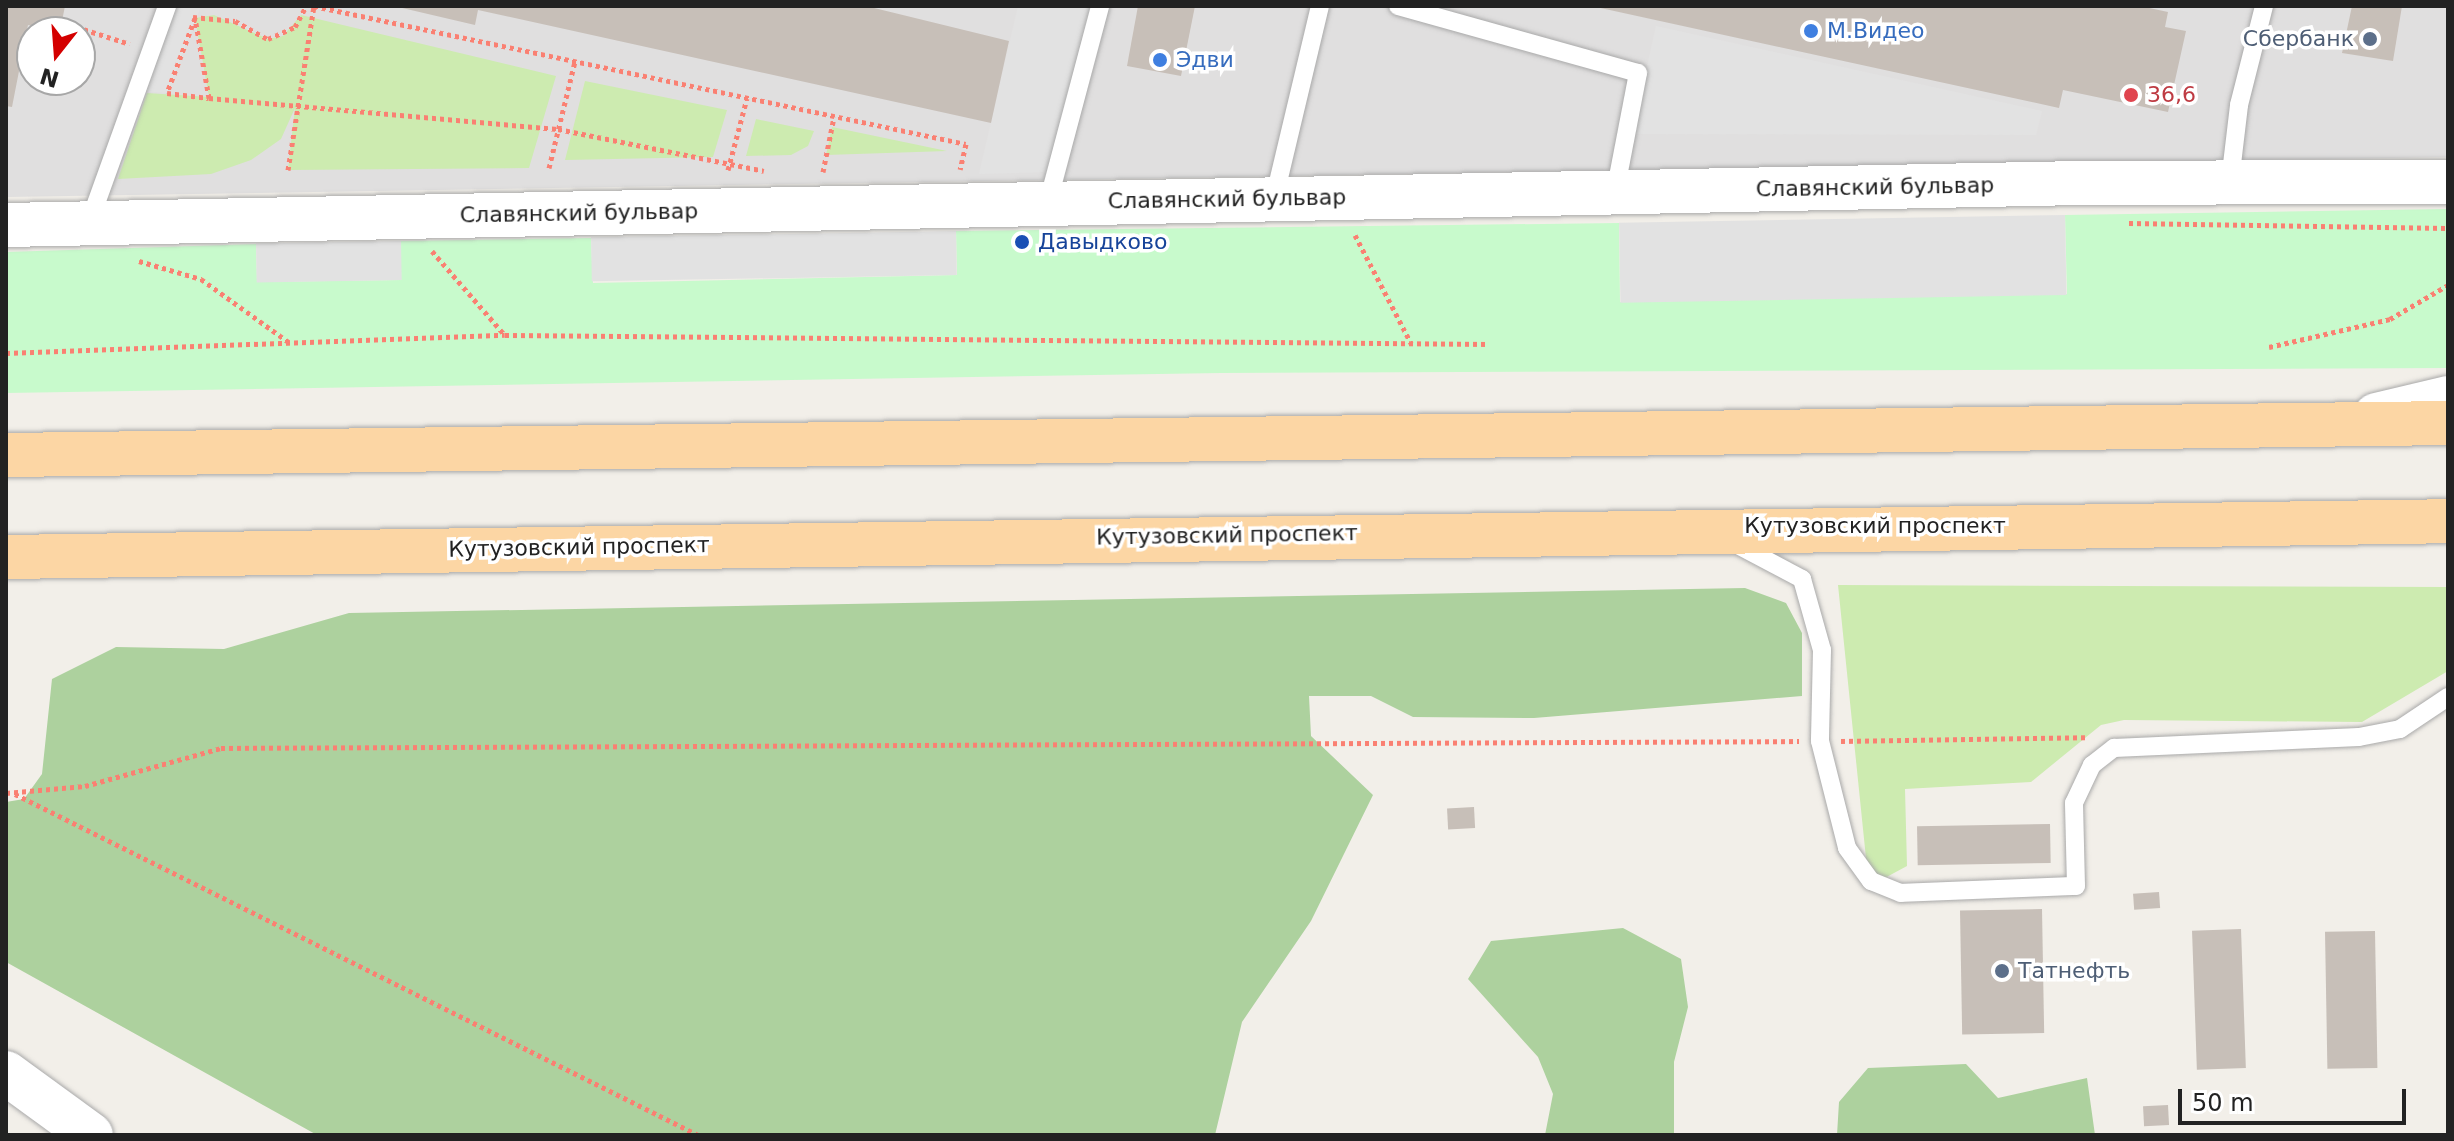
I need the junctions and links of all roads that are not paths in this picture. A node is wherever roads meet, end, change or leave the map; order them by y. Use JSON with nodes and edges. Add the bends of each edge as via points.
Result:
{"nodes":[{"id":1,"x":1320,"y":6,"type":"edge"},
{"id":2,"x":1398,"y":6,"type":"edge"},
{"id":3,"x":2264,"y":6,"type":"edge"},
{"id":4,"x":167,"y":7,"type":"edge"},
{"id":5,"x":1097,"y":7,"type":"edge"},
{"id":6,"x":2230,"y":181,"type":"junction"},
{"id":7,"x":2448,"y":182,"type":"edge"},
{"id":8,"x":1615,"y":192,"type":"junction"},
{"id":9,"x":1274,"y":199,"type":"junction"},
{"id":10,"x":1048,"y":202,"type":"junction"},
{"id":11,"x":89,"y":223,"type":"junction"},
{"id":12,"x":6,"y":225,"type":"edge"},
{"id":13,"x":2448,"y":398,"type":"edge"},
{"id":14,"x":2349,"y":422,"type":"junction"},
{"id":15,"x":2448,"y":423,"type":"edge"},
{"id":16,"x":6,"y":455,"type":"edge"},
{"id":17,"x":2448,"y":521,"type":"edge"},
{"id":18,"x":1688,"y":528,"type":"junction"},
{"id":19,"x":6,"y":557,"type":"edge"},
{"id":20,"x":2448,"y":697,"type":"edge"},
{"id":21,"x":6,"y":1073,"type":"edge"},
{"id":22,"x":91,"y":1135,"type":"edge"}],
"edges":[{"from":1,"to":9,"type":"lane"},
{"from":2,"to":8,"type":"lane","via":[[1638,73]]},
{"from":3,"to":6,"type":"lane","via":[[2239,105]]},
{"from":4,"to":11,"type":"lane"},
{"from":5,"to":10,"type":"lane"},
{"from":6,"to":7,"type":"street","name":"Славянский бульвар"},
{"from":6,"to":8,"type":"street","name":"Славянский бульвар"},
{"from":8,"to":9,"type":"street","name":"Славянский бульвар"},
{"from":9,"to":10,"type":"street","name":"Славянский бульвар"},
{"from":10,"to":11,"type":"street","name":"Славянский бульвар"},
{"from":11,"to":12,"type":"street","name":"Славянский бульвар"},
{"from":13,"to":14,"type":"street"},
{"from":14,"to":15,"type":"main road"},
{"from":14,"to":16,"type":"main road"},
{"from":17,"to":18,"type":"main road","name":"Кутузовский проспект"},
{"from":18,"to":19,"type":"main road","name":"Кутузовский проспект"},
{"from":18,"to":20,"type":"lane","via":[[1754,550],[1802,579],[1822,650],[1820,741],[1847,848],[1871,881],[1901,893],[2076,886],[2074,803],[2092,765],[2114,748],[2359,737],[2400,729]]},
{"from":21,"to":22,"type":"street"}]}
